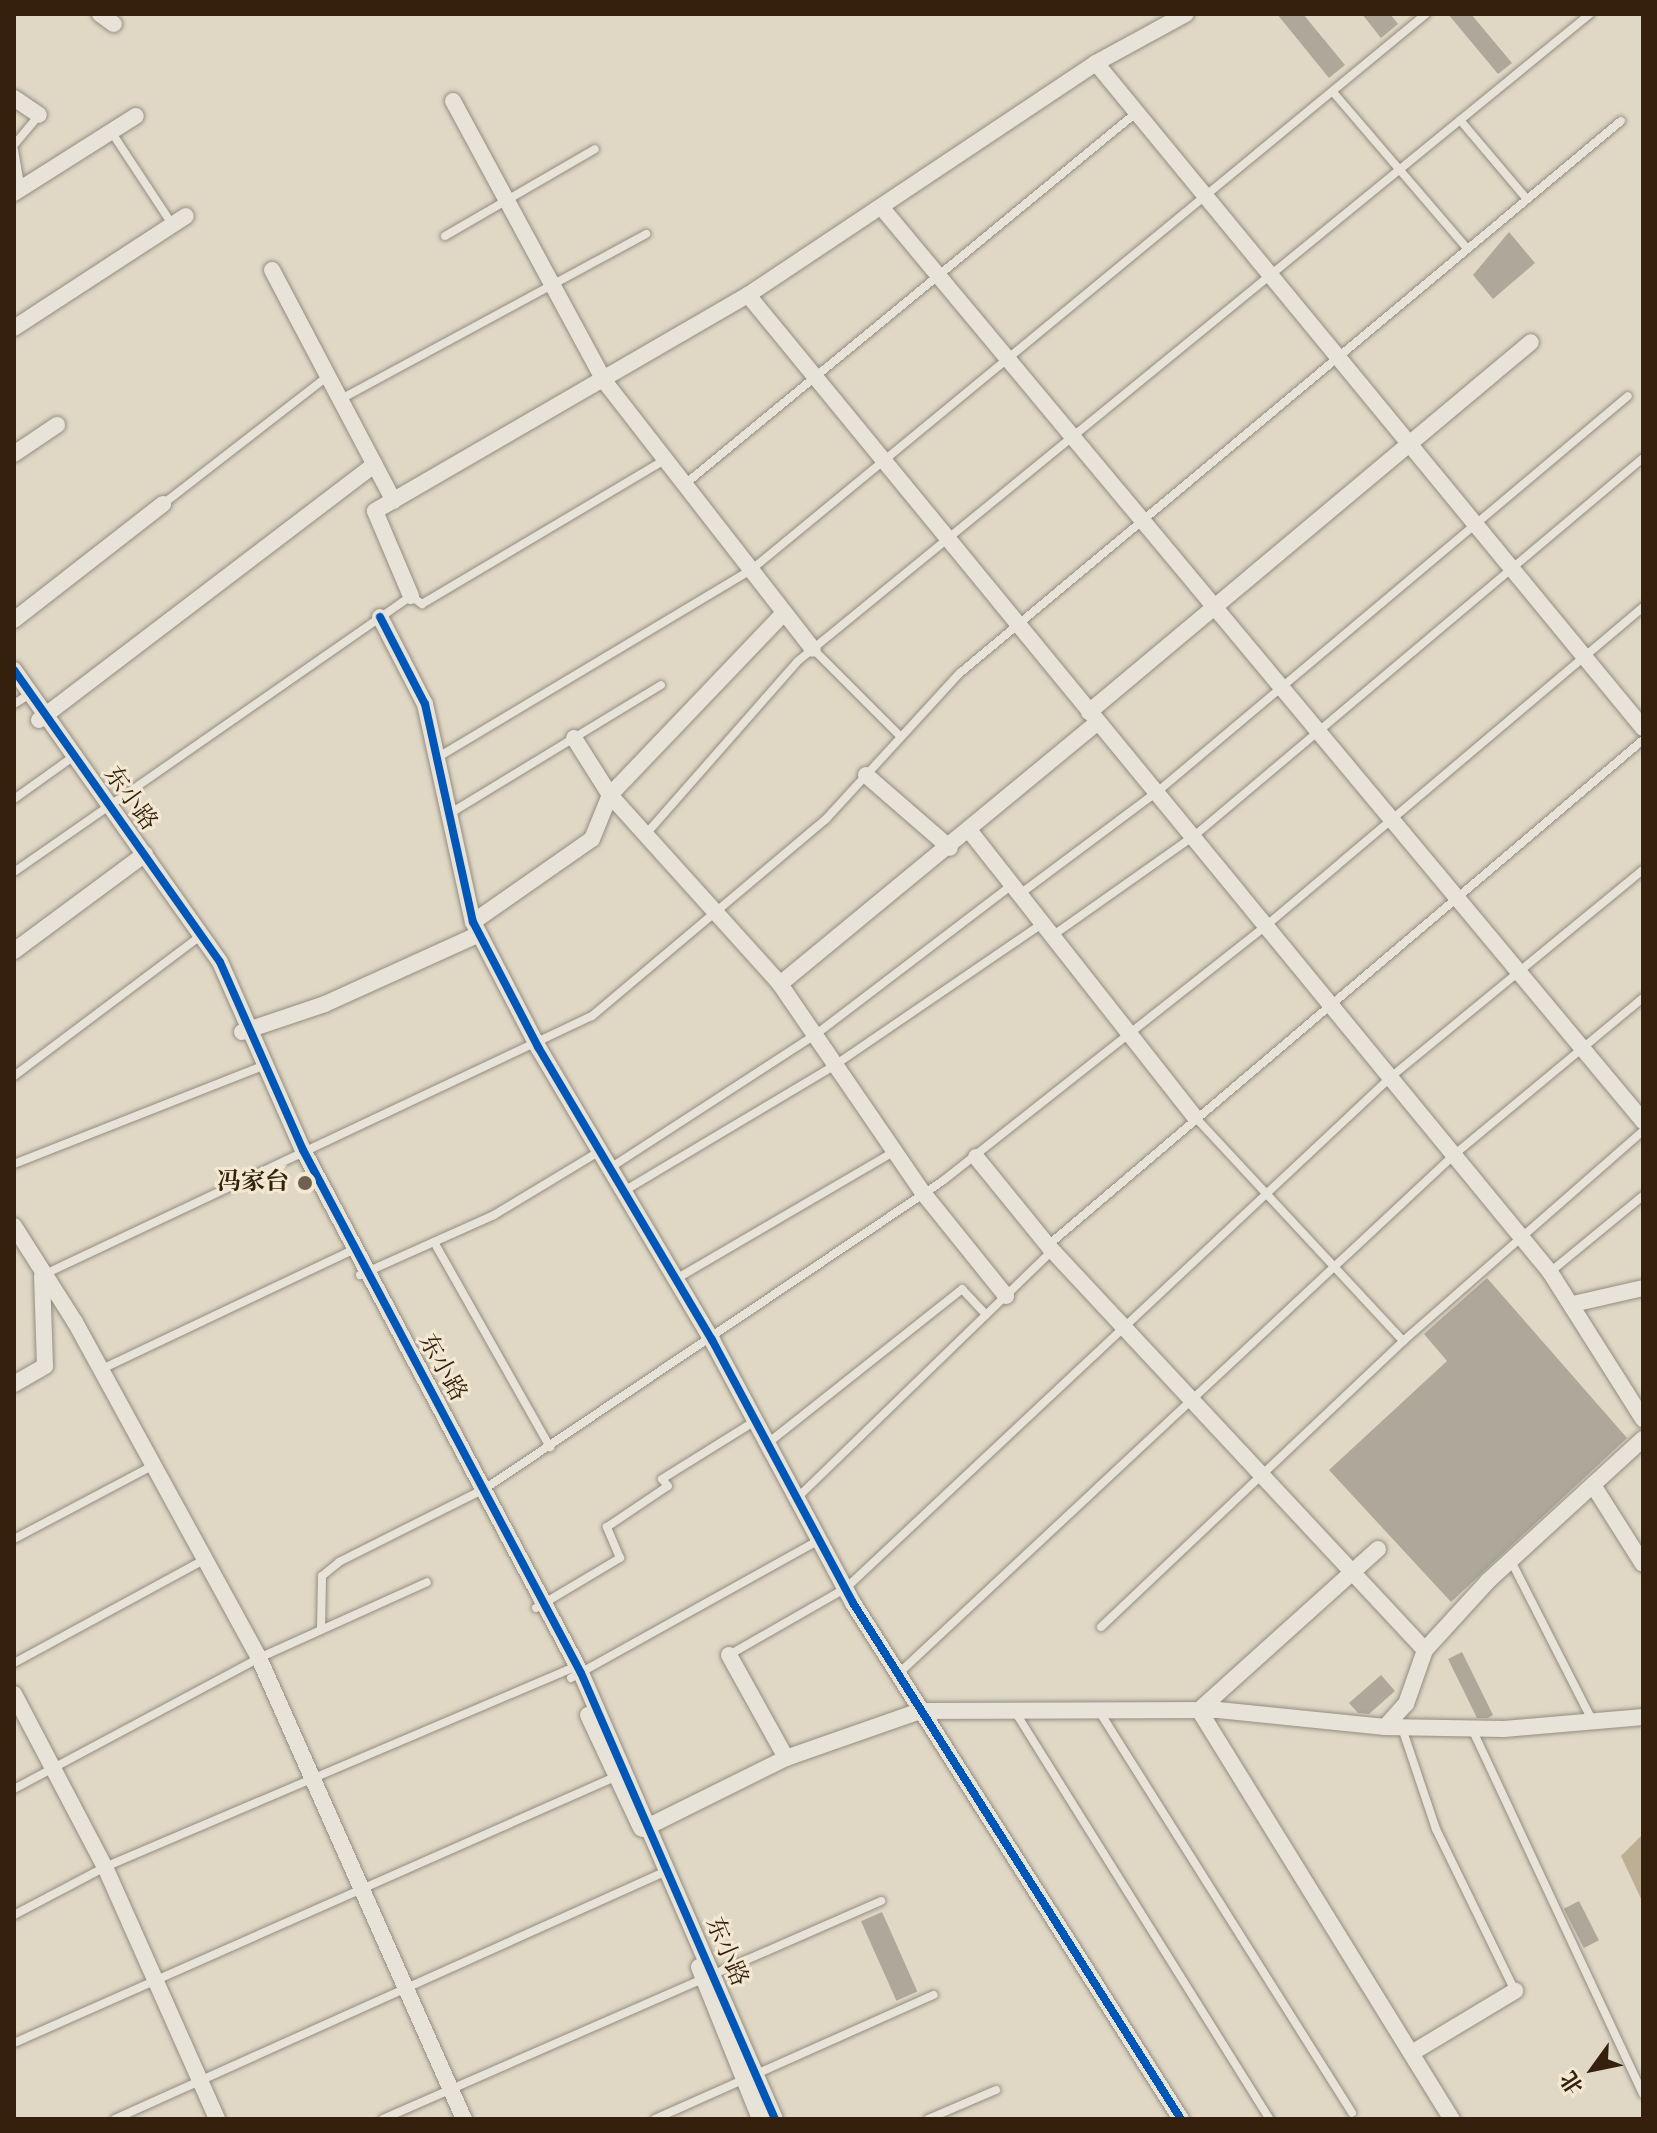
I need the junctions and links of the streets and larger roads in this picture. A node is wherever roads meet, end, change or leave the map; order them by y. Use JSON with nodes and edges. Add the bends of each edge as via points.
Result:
{"nodes":[{"id":1,"x":1186,"y":14,"type":"edge"},
{"id":2,"x":1096,"y":63,"type":"junction"},
{"id":3,"x":14,"y":98,"type":"edge"},
{"id":4,"x":453,"y":101,"type":"dead end"},
{"id":5,"x":39,"y":115,"type":"road end"},
{"id":6,"x":136,"y":116,"type":"dead end"},
{"id":7,"x":18,"y":190,"type":"edge"},
{"id":8,"x":882,"y":208,"type":"junction"},
{"id":9,"x":179,"y":220,"type":"road end"},
{"id":10,"x":272,"y":270,"type":"dead end"},
{"id":11,"x":748,"y":295,"type":"junction"},
{"id":12,"x":14,"y":328,"type":"edge"},
{"id":13,"x":1531,"y":342,"type":"dead end"},
{"id":14,"x":605,"y":382,"type":"junction"},
{"id":15,"x":57,"y":425,"type":"dead end"},
{"id":16,"x":1410,"y":439,"type":"junction"},
{"id":17,"x":14,"y":454,"type":"edge"},
{"id":18,"x":375,"y":464,"type":"junction"},
{"id":19,"x":394,"y":501,"type":"junction"},
{"id":20,"x":163,"y":504,"type":"road end"},
{"id":21,"x":411,"y":596,"type":"road end"},
{"id":22,"x":1211,"y":603,"type":"junction"},
{"id":23,"x":784,"y":613,"type":"junction"},
{"id":24,"x":380,"y":617,"type":"road end"},
{"id":25,"x":14,"y":620,"type":"edge"},
{"id":26,"x":813,"y":649,"type":"road end"},
{"id":27,"x":14,"y":670,"type":"edge"},
{"id":28,"x":20,"y":695,"type":"edge"},
{"id":29,"x":1094,"y":717,"type":"junction"},
{"id":30,"x":42,"y":718,"type":"junction"},
{"id":31,"x":1643,"y":728,"type":"edge"},
{"id":32,"x":574,"y":738,"type":"road end"},
{"id":33,"x":866,"y":775,"type":"road end"},
{"id":34,"x":610,"y":795,"type":"junction"},
{"id":35,"x":969,"y":830,"type":"junction"},
{"id":36,"x":950,"y":848,"type":"junction"},
{"id":37,"x":141,"y":856,"type":"junction"},
{"id":38,"x":476,"y":928,"type":"junction"},
{"id":39,"x":14,"y":951,"type":"edge"},
{"id":40,"x":780,"y":984,"type":"junction"},
{"id":41,"x":245,"y":1031,"type":"junction"},
{"id":42,"x":1195,"y":1117,"type":"road end"},
{"id":43,"x":1643,"y":1121,"type":"edge"},
{"id":44,"x":976,"y":1157,"type":"road end"},
{"id":45,"x":14,"y":1226,"type":"edge"},
{"id":46,"x":42,"y":1275,"type":"junction"},
{"id":47,"x":1643,"y":1288,"type":"edge"},
{"id":48,"x":1006,"y":1296,"type":"road end"},
{"id":49,"x":1573,"y":1304,"type":"junction"},
{"id":50,"x":14,"y":1384,"type":"edge"},
{"id":51,"x":1643,"y":1419,"type":"edge"},
{"id":52,"x":1643,"y":1439,"type":"edge"},
{"id":53,"x":1593,"y":1485,"type":"junction"},
{"id":54,"x":1378,"y":1549,"type":"dead end"},
{"id":55,"x":1643,"y":1564,"type":"edge"},
{"id":56,"x":1352,"y":1573,"type":"junction"},
{"id":57,"x":1425,"y":1650,"type":"junction"},
{"id":58,"x":729,"y":1655,"type":"road end"},
{"id":59,"x":14,"y":1694,"type":"edge"},
{"id":60,"x":1199,"y":1710,"type":"junction"},
{"id":61,"x":920,"y":1711,"type":"junction"},
{"id":62,"x":1643,"y":1717,"type":"edge"},
{"id":63,"x":1385,"y":1727,"type":"junction"},
{"id":64,"x":786,"y":1758,"type":"junction"},
{"id":65,"x":646,"y":1827,"type":"junction"},
{"id":66,"x":708,"y":1974,"type":"junction"},
{"id":67,"x":1515,"y":1991,"type":"road end"},
{"id":68,"x":1415,"y":2051,"type":"junction"},
{"id":69,"x":749,"y":2076,"type":"junction"},
{"id":70,"x":217,"y":2119,"type":"edge"},
{"id":71,"x":464,"y":2119,"type":"edge"},
{"id":72,"x":760,"y":2119,"type":"edge"},
{"id":73,"x":775,"y":2119,"type":"edge"},
{"id":74,"x":1181,"y":2119,"type":"edge"},
{"id":75,"x":1452,"y":2119,"type":"edge"}],
"edges":[{"from":1,"to":2,"type":"street"},
{"from":2,"to":8,"type":"street"},
{"from":2,"to":16,"type":"street"},
{"from":3,"to":5,"type":"street"},
{"from":4,"to":14,"type":"street"},
{"from":6,"to":7,"type":"street"},
{"from":8,"to":11,"type":"street"},
{"from":8,"to":22,"type":"street"},
{"from":9,"to":12,"type":"street"},
{"from":10,"to":18,"type":"street"},
{"from":11,"to":14,"type":"street"},
{"from":11,"to":29,"type":"street"},
{"from":13,"to":16,"type":"street"},
{"from":14,"to":19,"type":"street"},
{"from":14,"to":23,"type":"street"},
{"from":15,"to":17,"type":"street"},
{"from":16,"to":22,"type":"street"},
{"from":16,"to":31,"type":"street"},
{"from":18,"to":19,"type":"street"},
{"from":18,"to":30,"type":"street"},
{"from":19,"to":21,"type":"street","via":[[375,511]]},
{"from":20,"to":25,"type":"street"},
{"from":22,"to":29,"type":"street"},
{"from":22,"to":43,"type":"street"},
{"from":23,"to":26,"type":"street"},
{"from":23,"to":34,"type":"street"},
{"from":24,"to":38,"type":"street","via":[[425,704],[445,816]]},
{"from":27,"to":28,"type":"street","name":"东小路"},
{"from":28,"to":30,"type":"street","name":"东小路"},
{"from":29,"to":35,"type":"street"},
{"from":29,"to":49,"type":"street","via":[[1330,999]]},
{"from":30,"to":37,"type":"street","name":"东小路"},
{"from":32,"to":34,"type":"street"},
{"from":33,"to":36,"type":"street"},
{"from":34,"to":38,"type":"street","via":[[592,839]]},
{"from":34,"to":40,"type":"street"},
{"from":35,"to":36,"type":"street"},
{"from":35,"to":42,"type":"street"},
{"from":36,"to":40,"type":"street"},
{"from":37,"to":39,"type":"street"},
{"from":37,"to":41,"type":"street","name":"东小路","via":[[200,938]]},
{"from":38,"to":41,"type":"street","via":[[325,1004]]},
{"from":38,"to":61,"type":"street","via":[[538,1047],[712,1340],[846,1588]]},
{"from":40,"to":48,"type":"street","via":[[924,1194]]},
{"from":41,"to":65,"type":"street","name":"东小路","via":[[351,1251],[574,1672]]},
{"from":44,"to":56,"type":"street","via":[[1050,1248]]},
{"from":45,"to":46,"type":"street"},
{"from":46,"to":50,"type":"street","via":[[45,1366]]},
{"from":46,"to":71,"type":"street","via":[[259,1658]]},
{"from":47,"to":49,"type":"street"},
{"from":49,"to":51,"type":"street"},
{"from":52,"to":53,"type":"street"},
{"from":53,"to":55,"type":"street"},
{"from":53,"to":57,"type":"street"},
{"from":54,"to":56,"type":"street"},
{"from":56,"to":57,"type":"street"},
{"from":56,"to":60,"type":"street"},
{"from":57,"to":63,"type":"street","via":[[1406,1704]]},
{"from":58,"to":64,"type":"street"},
{"from":59,"to":70,"type":"street","via":[[105,1867]]},
{"from":60,"to":61,"type":"street"},
{"from":60,"to":63,"type":"street"},
{"from":60,"to":68,"type":"street"},
{"from":61,"to":64,"type":"street"},
{"from":61,"to":74,"type":"street"},
{"from":62,"to":63,"type":"street","via":[[1472,1729]]},
{"from":64,"to":65,"type":"street"},
{"from":65,"to":66,"type":"street","name":"东小路"},
{"from":65,"to":66,"type":"street","name":"东小路","via":[[660,1874]]},
{"from":66,"to":69,"type":"street","name":"东小路"},
{"from":67,"to":68,"type":"street"},
{"from":68,"to":75,"type":"street"},
{"from":69,"to":72,"type":"street","name":"东小路"},
{"from":69,"to":73,"type":"street","name":"东小路"}]}
